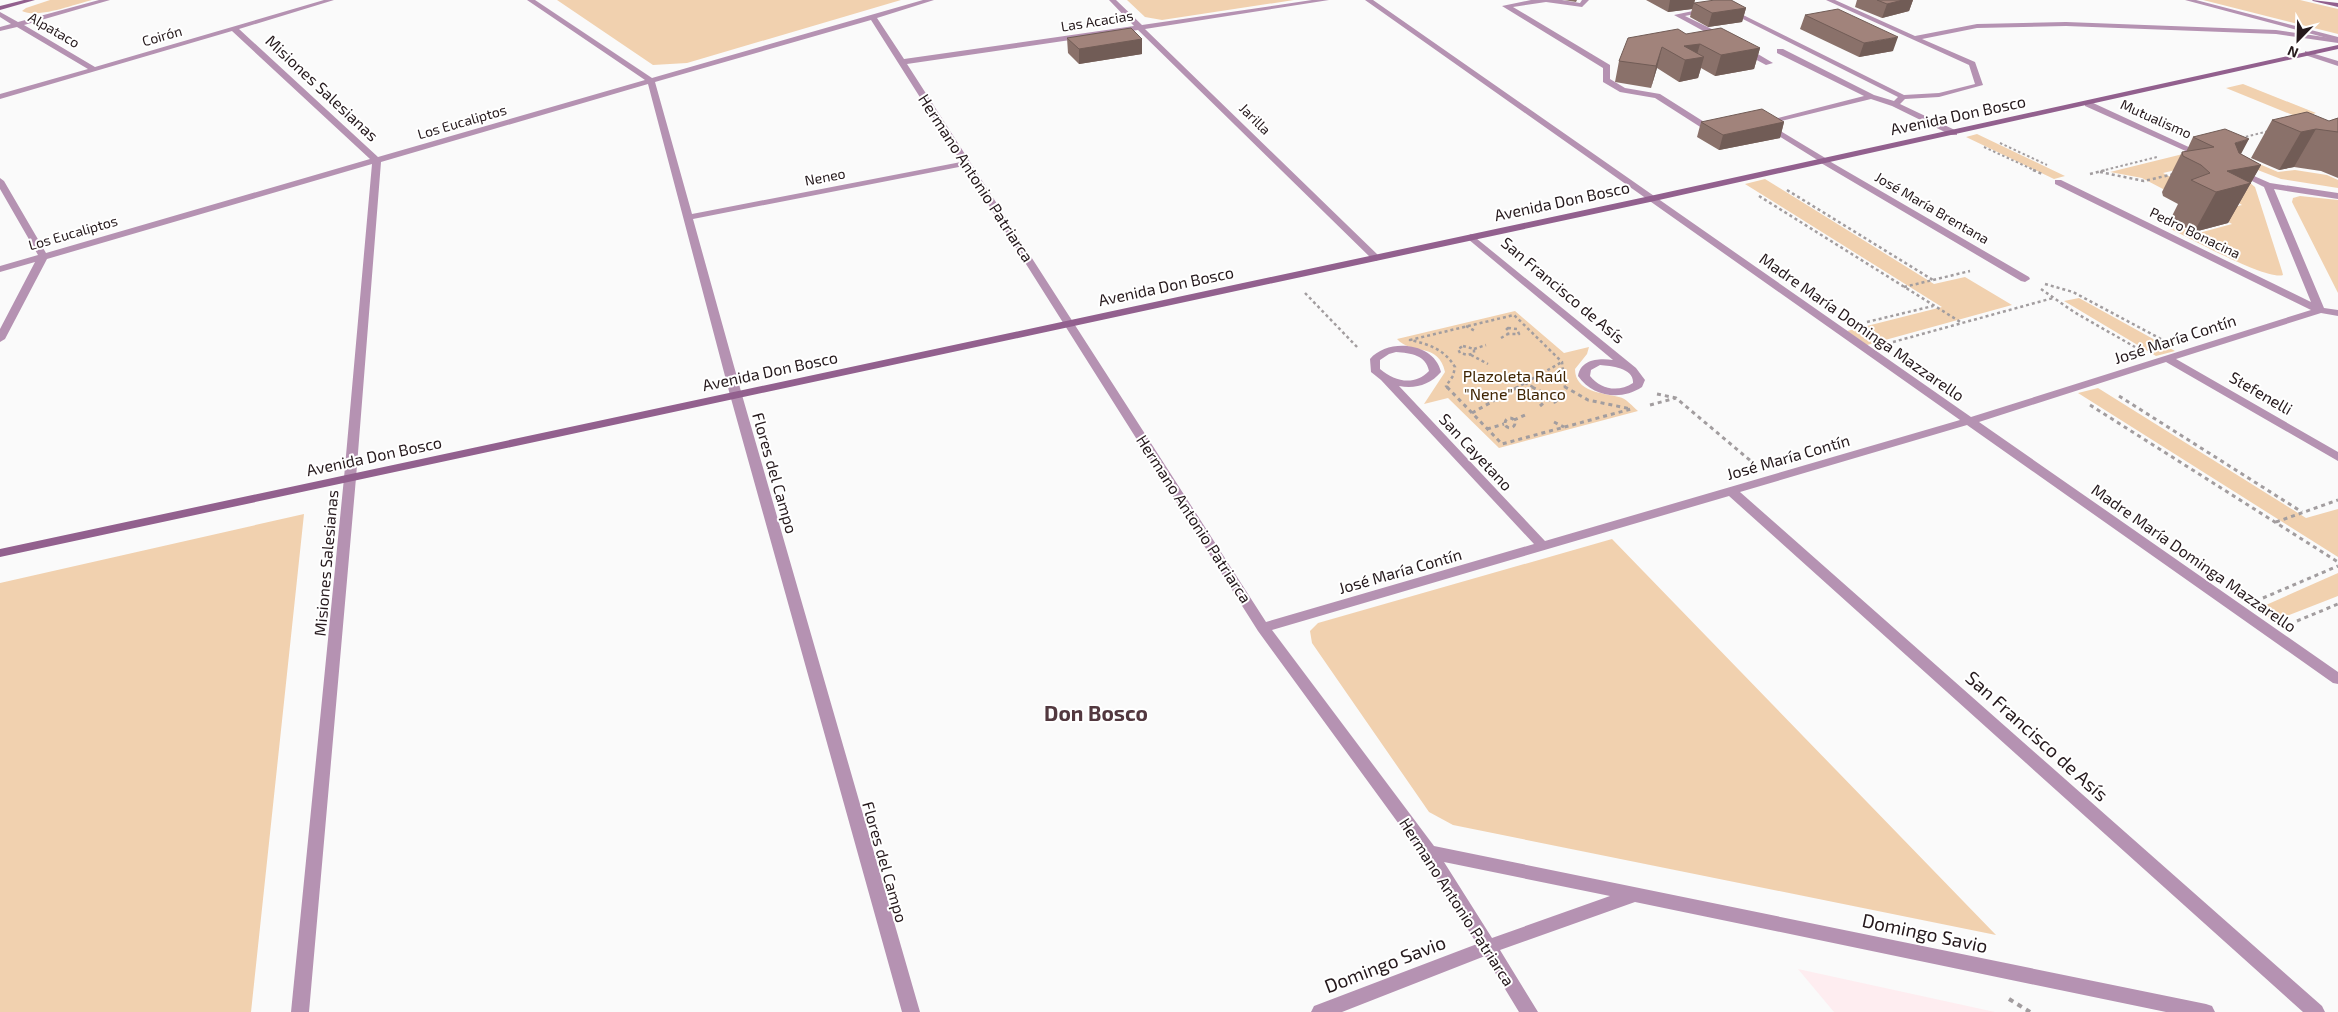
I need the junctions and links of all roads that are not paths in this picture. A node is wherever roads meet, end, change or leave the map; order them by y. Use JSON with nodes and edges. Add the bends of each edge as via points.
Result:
{"nodes":[{"id":1,"x":32,"y":0,"type":"edge"},
{"id":2,"x":107,"y":0,"type":"edge"},
{"id":3,"x":331,"y":0,"type":"edge"},
{"id":4,"x":530,"y":0,"type":"edge"},
{"id":5,"x":931,"y":0,"type":"edge"},
{"id":6,"x":1112,"y":0,"type":"edge"},
{"id":7,"x":1326,"y":0,"type":"edge"},
{"id":8,"x":1368,"y":0,"type":"edge"},
{"id":9,"x":1546,"y":0,"type":"edge"},
{"id":10,"x":1586,"y":0,"type":"edge"},
{"id":11,"x":1829,"y":0,"type":"edge"},
{"id":12,"x":2188,"y":0,"type":"edge"},
{"id":13,"x":2314,"y":0,"type":"edge"},
{"id":14,"x":2338,"y":5,"type":"edge"},
{"id":15,"x":0,"y":8,"type":"edge"},
{"id":16,"x":1724,"y":8,"type":"edge"},
{"id":17,"x":1715,"y":9,"type":"edge"},
{"id":18,"x":0,"y":14,"type":"edge"},
{"id":19,"x":873,"y":17,"type":"junction"},
{"id":20,"x":17,"y":24,"type":"junction"},
{"id":21,"x":1141,"y":26,"type":"junction"},
{"id":22,"x":0,"y":28,"type":"edge"},
{"id":23,"x":234,"y":29,"type":"junction"},
{"id":24,"x":1915,"y":38,"type":"junction"},
{"id":25,"x":2338,"y":40,"type":"edge"},
{"id":26,"x":1730,"y":42,"type":"edge"},
{"id":27,"x":1738,"y":46,"type":"edge"},
{"id":28,"x":1803,"y":47,"type":"junction"},
{"id":29,"x":2338,"y":47,"type":"edge"},
{"id":30,"x":1780,"y":51,"type":"junction"},
{"id":31,"x":2308,"y":53,"type":"junction"},
{"id":32,"x":1755,"y":55,"type":"junction"},
{"id":33,"x":902,"y":62,"type":"junction"},
{"id":34,"x":1769,"y":62,"type":"dead end"},
{"id":35,"x":2338,"y":64,"type":"edge"},
{"id":36,"x":94,"y":69,"type":"junction"},
{"id":37,"x":651,"y":81,"type":"junction"},
{"id":38,"x":0,"y":97,"type":"edge"},
{"id":39,"x":1871,"y":97,"type":"junction"},
{"id":40,"x":1903,"y":97,"type":"junction"},
{"id":41,"x":1895,"y":104,"type":"junction"},
{"id":42,"x":2088,"y":104,"type":"junction"},
{"id":43,"x":1727,"y":125,"type":"edge"},
{"id":44,"x":1954,"y":133,"type":"junction"},
{"id":45,"x":2212,"y":160,"type":"edge"},
{"id":46,"x":377,"y":161,"type":"junction"},
{"id":47,"x":1824,"y":161,"type":"junction"},
{"id":48,"x":967,"y":163,"type":"junction"},
{"id":49,"x":2228,"y":167,"type":"edge"},
{"id":50,"x":0,"y":181,"type":"edge"},
{"id":51,"x":2058,"y":182,"type":"road end"},
{"id":52,"x":2268,"y":185,"type":"junction"},
{"id":53,"x":2338,"y":196,"type":"edge"},
{"id":54,"x":1650,"y":199,"type":"junction"},
{"id":55,"x":688,"y":217,"type":"junction"},
{"id":56,"x":1471,"y":238,"type":"junction"},
{"id":57,"x":43,"y":256,"type":"junction"},
{"id":58,"x":1376,"y":258,"type":"junction"},
{"id":59,"x":0,"y":269,"type":"edge"},
{"id":60,"x":2025,"y":279,"type":"road end"},
{"id":61,"x":2320,"y":310,"type":"junction"},
{"id":62,"x":2338,"y":313,"type":"edge"},
{"id":63,"x":1069,"y":324,"type":"junction"},
{"id":64,"x":0,"y":339,"type":"edge"},
{"id":65,"x":2163,"y":359,"type":"junction"},
{"id":66,"x":1632,"y":370,"type":"junction"},
{"id":67,"x":1386,"y":379,"type":"junction"},
{"id":68,"x":736,"y":395,"type":"junction"},
{"id":69,"x":1968,"y":421,"type":"junction"},
{"id":70,"x":2338,"y":457,"type":"edge"},
{"id":71,"x":350,"y":478,"type":"junction"},
{"id":72,"x":1731,"y":491,"type":"junction"},
{"id":73,"x":1543,"y":546,"type":"junction"},
{"id":74,"x":0,"y":553,"type":"edge"},
{"id":75,"x":1263,"y":628,"type":"junction"},
{"id":76,"x":2338,"y":679,"type":"edge"},
{"id":77,"x":1429,"y":852,"type":"junction"},
{"id":78,"x":1635,"y":895,"type":"junction"},
{"id":79,"x":1488,"y":947,"type":"junction"},
{"id":80,"x":300,"y":1012,"type":"edge"},
{"id":81,"x":911,"y":1012,"type":"edge"},
{"id":82,"x":1320,"y":1012,"type":"edge"},
{"id":83,"x":1528,"y":1012,"type":"edge"},
{"id":84,"x":2206,"y":1012,"type":"edge"},
{"id":85,"x":2316,"y":1012,"type":"edge"}],
"edges":[{"from":1,"to":15,"type":"main road"},
{"from":2,"to":20,"type":"street"},
{"from":3,"to":23,"type":"street","name":"Coirón"},
{"from":4,"to":37,"type":"street"},
{"from":5,"to":19,"type":"street","name":"Los Eucaliptos"},
{"from":6,"to":21,"type":"street","name":"Jarilla"},
{"from":7,"to":21,"type":"street","name":"Las Acacias"},
{"from":8,"to":54,"type":"street","name":"Madre María Dominga Mazzarello"},
{"from":9,"to":10,"type":"street","via":[[1582,5]]},
{"from":9,"to":43,"type":"street","via":[[1506,6],[1607,66],[1606,80],[1624,90],[1657,96],[1708,128]]},
{"from":11,"to":24,"type":"street"},
{"from":12,"to":25,"type":"street"},
{"from":13,"to":14,"type":"main road"},
{"from":16,"to":28,"type":"street"},
{"from":17,"to":26,"type":"street","via":[[1678,15]]},
{"from":18,"to":20,"type":"street","name":"Alpataco"},
{"from":19,"to":33,"type":"street","name":"Hermano Antonio Patriarca"},
{"from":19,"to":37,"type":"street","name":"Los Eucaliptos"},
{"from":20,"to":22,"type":"street"},
{"from":20,"to":36,"type":"street","name":"Alpataco"},
{"from":21,"to":33,"type":"street","name":"Las Acacias"},
{"from":21,"to":58,"type":"street","name":"Jarilla"},
{"from":23,"to":36,"type":"street","name":"Coirón"},
{"from":23,"to":46,"type":"street","name":"Misiones Salesianas"},
{"from":24,"to":25,"type":"street","via":[[1977,26],[2066,24],[2276,32]]},
{"from":24,"to":40,"type":"street","via":[[1972,64],[1979,85],[1939,95]]},
{"from":27,"to":32,"type":"street"},
{"from":28,"to":30,"type":"street"},
{"from":28,"to":40,"type":"street"},
{"from":29,"to":31,"type":"main road","name":"Avenida Don Bosco"},
{"from":30,"to":32,"type":"street"},
{"from":30,"to":39,"type":"street"},
{"from":31,"to":35,"type":"street"},
{"from":31,"to":42,"type":"main road","name":"Avenida Don Bosco"},
{"from":32,"to":34,"type":"street"},
{"from":33,"to":48,"type":"street","name":"Hermano Antonio Patriarca"},
{"from":36,"to":38,"type":"street","name":"Coirón"},
{"from":37,"to":46,"type":"street","name":"Los Eucaliptos"},
{"from":37,"to":55,"type":"street","name":"Flores del Campo"},
{"from":39,"to":41,"type":"street"},
{"from":39,"to":47,"type":"street","name":"José María Brentana","via":[[1758,122]]},
{"from":40,"to":41,"type":"street"},
{"from":41,"to":44,"type":"street"},
{"from":42,"to":44,"type":"main road","name":"Avenida Don Bosco"},
{"from":42,"to":45,"type":"street","name":"Mutualismo"},
{"from":44,"to":47,"type":"main road","name":"Avenida Don Bosco"},
{"from":46,"to":57,"type":"street","name":"Los Eucaliptos"},
{"from":46,"to":71,"type":"street","name":"Misiones Salesianas"},
{"from":47,"to":54,"type":"main road","name":"Avenida Don Bosco"},
{"from":47,"to":60,"type":"street","name":"José María Brentana"},
{"from":48,"to":55,"type":"street","name":"Neneo"},
{"from":48,"to":63,"type":"street","name":"Hermano Antonio Patriarca"},
{"from":49,"to":52,"type":"street"},
{"from":50,"to":57,"type":"street"},
{"from":51,"to":61,"type":"street","name":"Pedro Bonacina"},
{"from":52,"to":53,"type":"street"},
{"from":52,"to":61,"type":"street"},
{"from":54,"to":56,"type":"main road","name":"Avenida Don Bosco"},
{"from":54,"to":69,"type":"street","name":"Madre María Dominga Mazzarello"},
{"from":55,"to":68,"type":"street","name":"Flores del Campo"},
{"from":56,"to":58,"type":"main road","name":"Avenida Don Bosco"},
{"from":56,"to":66,"type":"street","name":"San Francisco de Asís"},
{"from":57,"to":59,"type":"street","name":"Los Eucaliptos"},
{"from":57,"to":64,"type":"street"},
{"from":58,"to":63,"type":"main road","name":"Avenida Don Bosco"},
{"from":61,"to":62,"type":"street","name":"José María Contín"},
{"from":61,"to":65,"type":"street","name":"José María Contín"},
{"from":63,"to":68,"type":"main road","name":"Avenida Don Bosco"},
{"from":63,"to":75,"type":"street","name":"Hermano Antonio Patriarca"},
{"from":65,"to":69,"type":"street","name":"José María Contín"},
{"from":65,"to":70,"type":"street","name":"Stefenelli"},
{"from":66,"to":66,"type":"street","name":"San Francisco de Asís","via":[[1639,380],[1634,388],[1619,392],[1601,390],[1584,376],[1587,367],[1600,362]]},
{"from":67,"to":67,"type":"street","name":"San Cayetano","via":[[1373,364],[1379,355],[1396,350],[1416,352],[1435,366],[1435,372],[1425,381],[1405,384]]},
{"from":67,"to":73,"type":"street","name":"San Cayetano"},
{"from":68,"to":71,"type":"main road","name":"Avenida Don Bosco"},
{"from":68,"to":81,"type":"street","name":"Flores del Campo"},
{"from":69,"to":72,"type":"street","name":"José María Contín"},
{"from":69,"to":76,"type":"street","name":"Madre María Dominga Mazzarello"},
{"from":71,"to":74,"type":"main road","name":"Avenida Don Bosco"},
{"from":71,"to":80,"type":"street","name":"Misiones Salesianas"},
{"from":72,"to":73,"type":"street","name":"José María Contín"},
{"from":72,"to":85,"type":"street","name":"San Francisco de Asís"},
{"from":73,"to":75,"type":"street","name":"José María Contín"},
{"from":75,"to":77,"type":"street","name":"Hermano Antonio Patriarca"},
{"from":77,"to":78,"type":"street","name":"Domingo Savio"},
{"from":77,"to":79,"type":"street","name":"Hermano Antonio Patriarca"},
{"from":78,"to":79,"type":"street","name":"Domingo Savio"},
{"from":78,"to":84,"type":"street","name":"Domingo Savio"},
{"from":79,"to":82,"type":"street","name":"Domingo Savio"},
{"from":79,"to":83,"type":"street","name":"Hermano Antonio Patriarca"}]}
